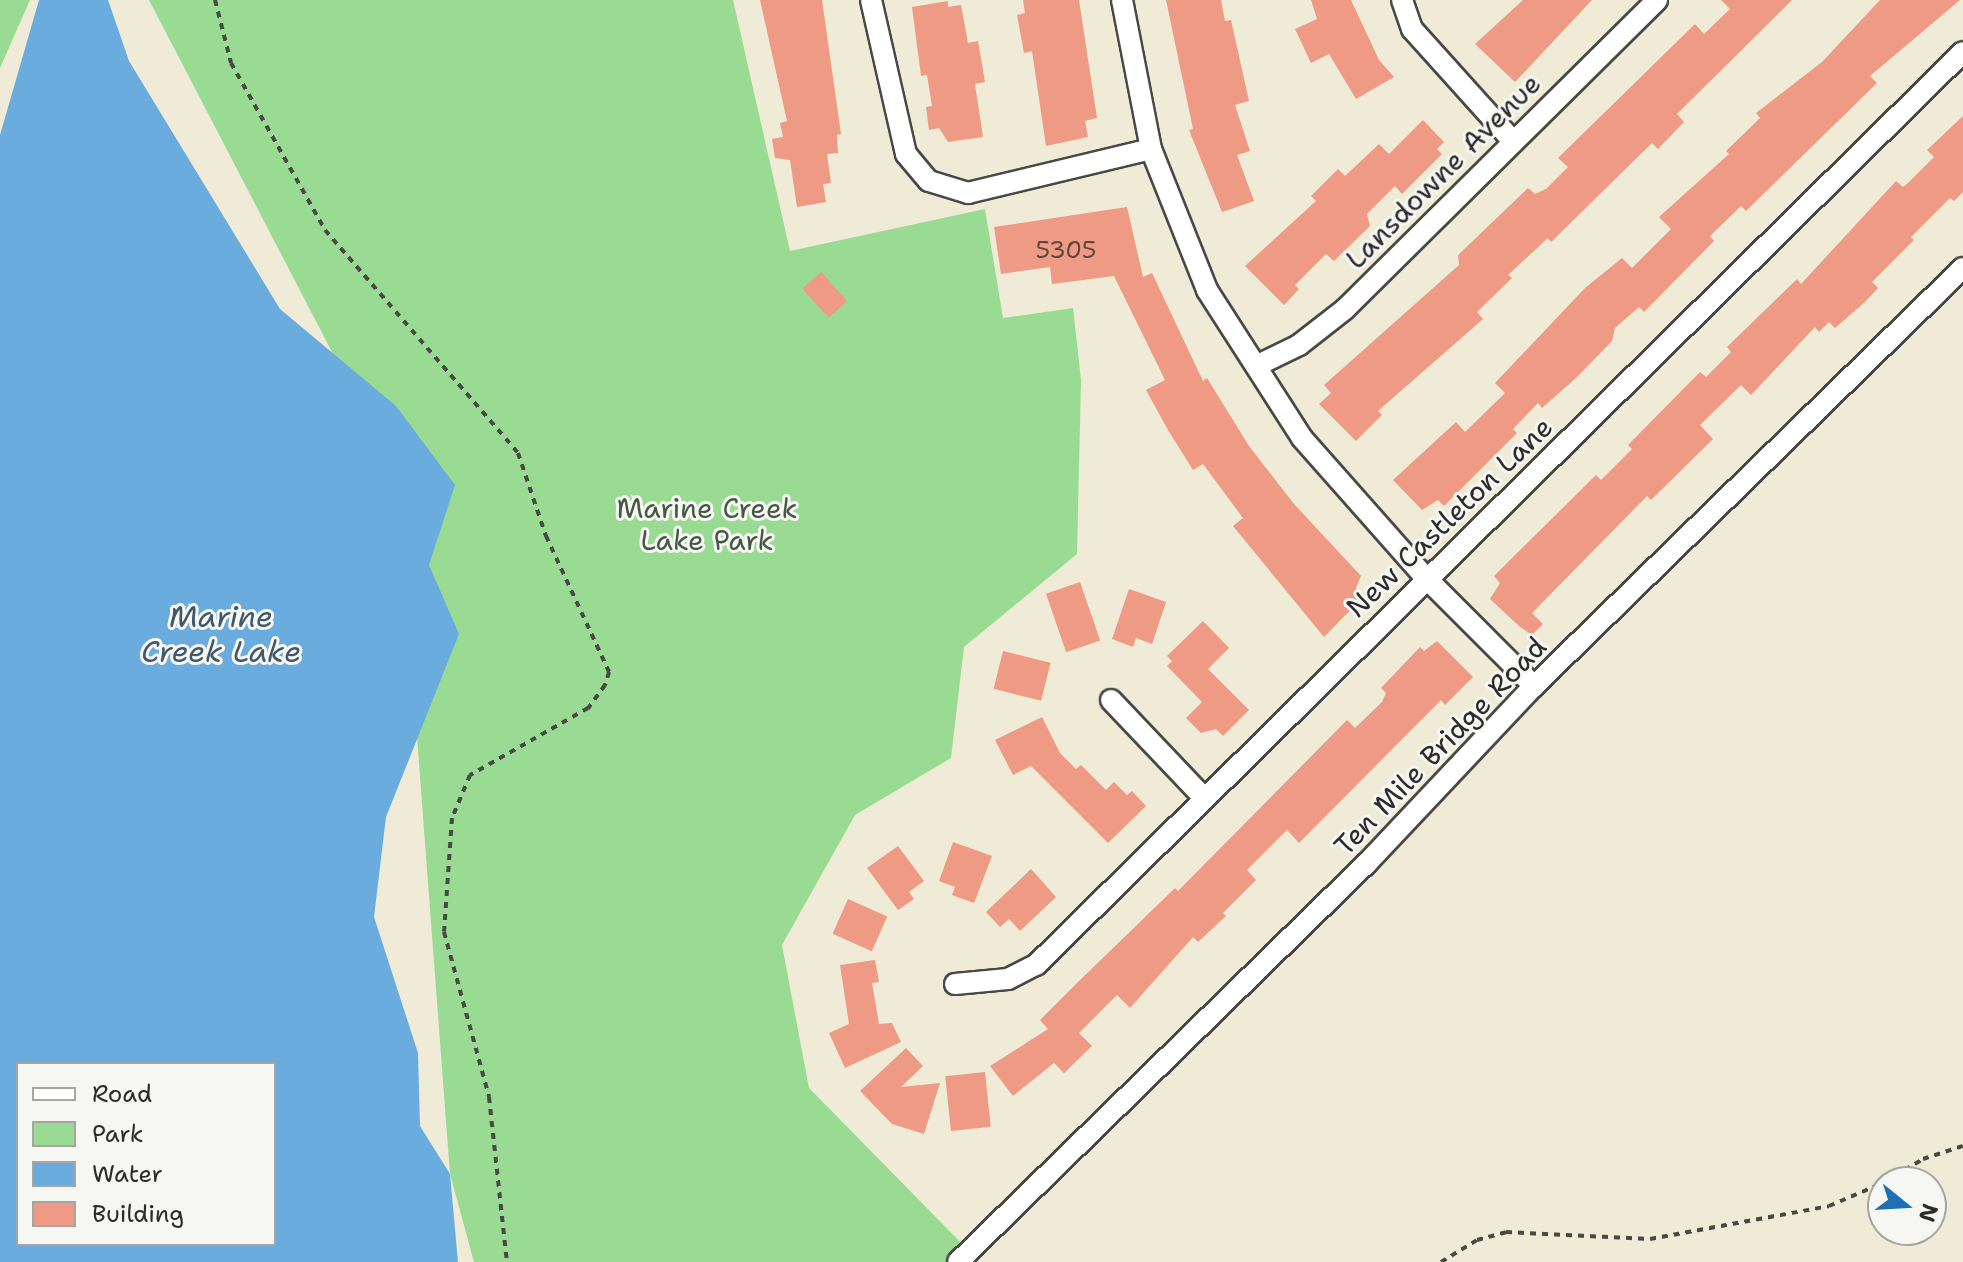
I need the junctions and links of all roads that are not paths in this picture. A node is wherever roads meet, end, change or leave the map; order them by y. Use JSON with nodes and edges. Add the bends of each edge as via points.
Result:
{"nodes":[{"id":1,"x":871,"y":0,"type":"edge"},
{"id":2,"x":1122,"y":0,"type":"edge"},
{"id":3,"x":1402,"y":0,"type":"edge"},
{"id":4,"x":1657,"y":0,"type":"edge"},
{"id":5,"x":1963,"y":52,"type":"edge"},
{"id":6,"x":1512,"y":140,"type":"junction"},
{"id":7,"x":1151,"y":149,"type":"junction"},
{"id":8,"x":1963,"y":268,"type":"edge"},
{"id":9,"x":1256,"y":366,"type":"junction"},
{"id":10,"x":1426,"y":578,"type":"junction"},
{"id":11,"x":1534,"y":686,"type":"junction"},
{"id":12,"x":1111,"y":700,"type":"dead end"},
{"id":13,"x":1203,"y":797,"type":"junction"},
{"id":14,"x":955,"y":984,"type":"dead end"},
{"id":15,"x":958,"y":1262,"type":"edge"}],
"edges":[{"from":1,"to":7,"type":"street","via":[[906,154],[929,181],[968,193]]},
{"from":2,"to":7,"type":"street"},
{"from":3,"to":6,"type":"street","via":[[1412,29]]},
{"from":4,"to":6,"type":"street","name":"Lansdowne Avenue"},
{"from":5,"to":10,"type":"street","name":"New Castleton Lane"},
{"from":6,"to":9,"type":"street","name":"Lansdowne Avenue","via":[[1345,309],[1299,345]]},
{"from":7,"to":9,"type":"street","via":[[1207,290]]},
{"from":8,"to":11,"type":"street","name":"Ten Mile Bridge Road"},
{"from":9,"to":10,"type":"street","via":[[1302,438]]},
{"from":10,"to":11,"type":"street"},
{"from":10,"to":13,"type":"street","name":"New Castleton Lane"},
{"from":11,"to":15,"type":"street","name":"Ten Mile Bridge Road","via":[[1367,863]]},
{"from":12,"to":13,"type":"street"},
{"from":13,"to":14,"type":"street","name":"New Castleton Lane","via":[[1036,965],[1008,979]]}]}
